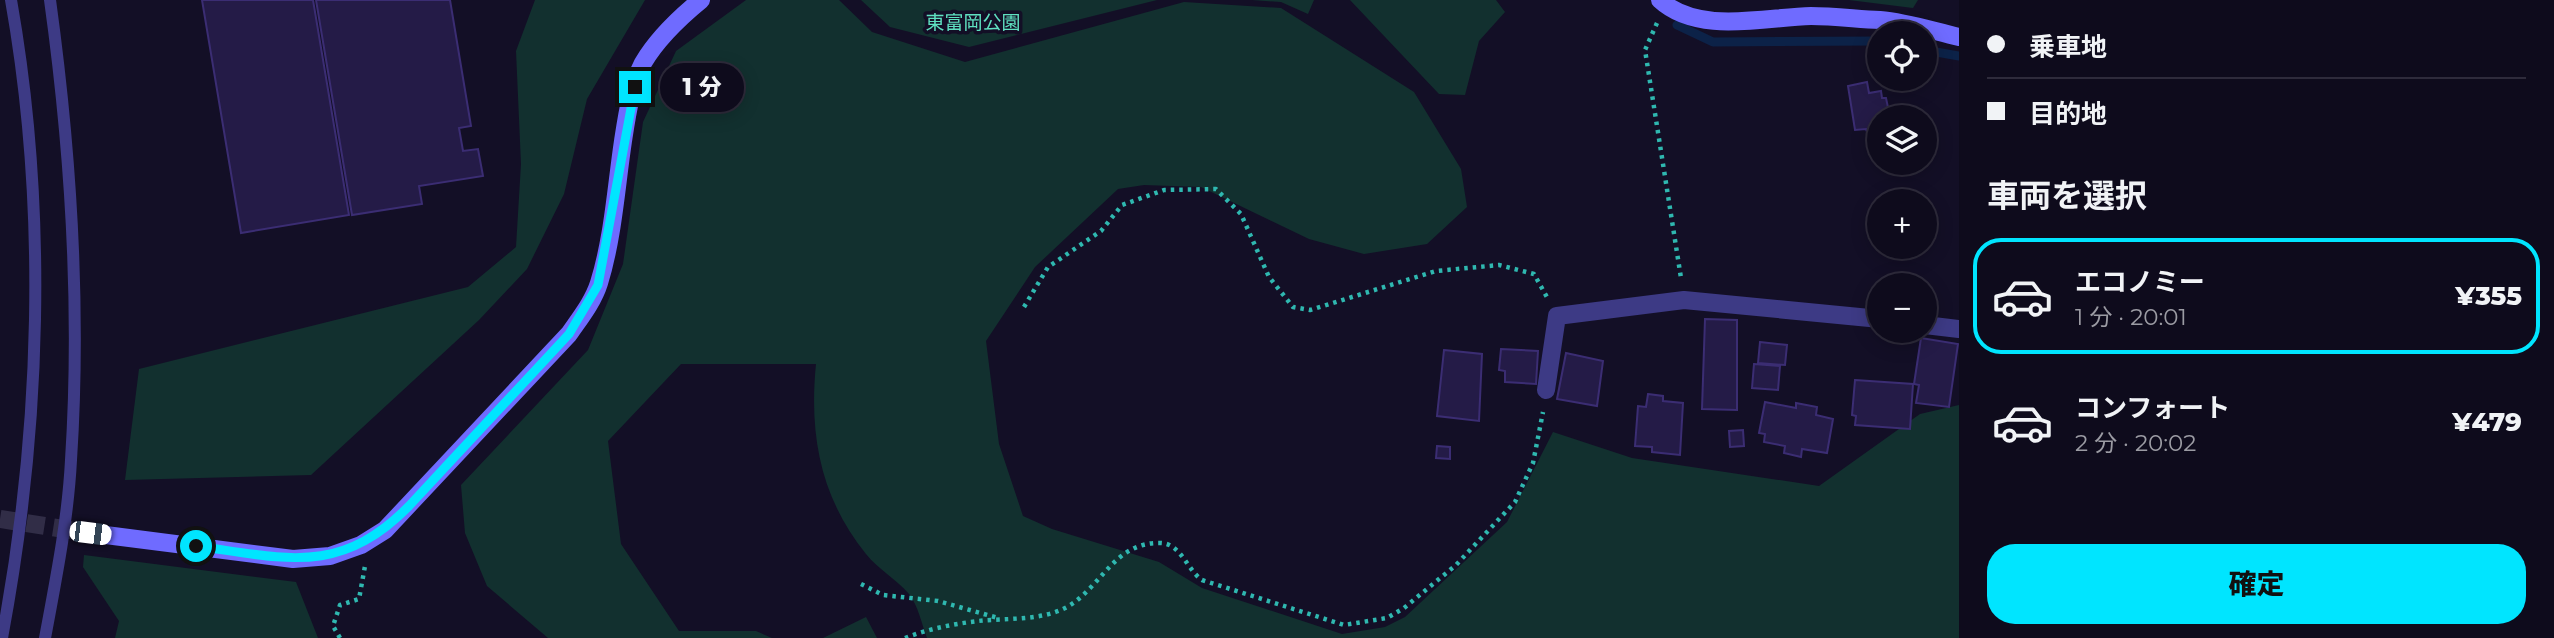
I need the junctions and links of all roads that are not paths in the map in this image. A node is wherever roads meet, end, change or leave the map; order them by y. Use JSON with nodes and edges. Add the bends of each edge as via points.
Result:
{"nodes":[{"id":1,"x":11,"y":0,"type":"edge"},
{"id":2,"x":50,"y":0,"type":"edge"},
{"id":3,"x":701,"y":0,"type":"edge"},
{"id":4,"x":1662,"y":2,"type":"edge"},
{"id":5,"x":1959,"y":37,"type":"edge"},
{"id":6,"x":1867,"y":318,"type":"edge"},
{"id":7,"x":1937,"y":326,"type":"edge"},
{"id":8,"x":1959,"y":329,"type":"edge"},
{"id":9,"x":1546,"y":390,"type":"road end"},
{"id":10,"x":90,"y":533,"type":"tunnel mouth"},
{"id":11,"x":2,"y":638,"type":"edge"},
{"id":12,"x":46,"y":638,"type":"edge"}],
"edges":[{"from":1,"to":11,"type":"lane","via":[[30,156],[35,302],[30,444]]},
{"from":2,"to":12,"type":"lane","via":[[71,200],[75,358],[71,462]]},
{"from":3,"to":10,"type":"street","via":[[666,32],[643,63],[626,117],[606,253],[598,285],[584,313],[385,530],[330,556],[293,559]]},
{"from":4,"to":5,"type":"street","via":[[1704,18],[1885,20]]},
{"from":6,"to":9,"type":"street","via":[[1684,300],[1557,316]]},
{"from":7,"to":8,"type":"street"}]}
